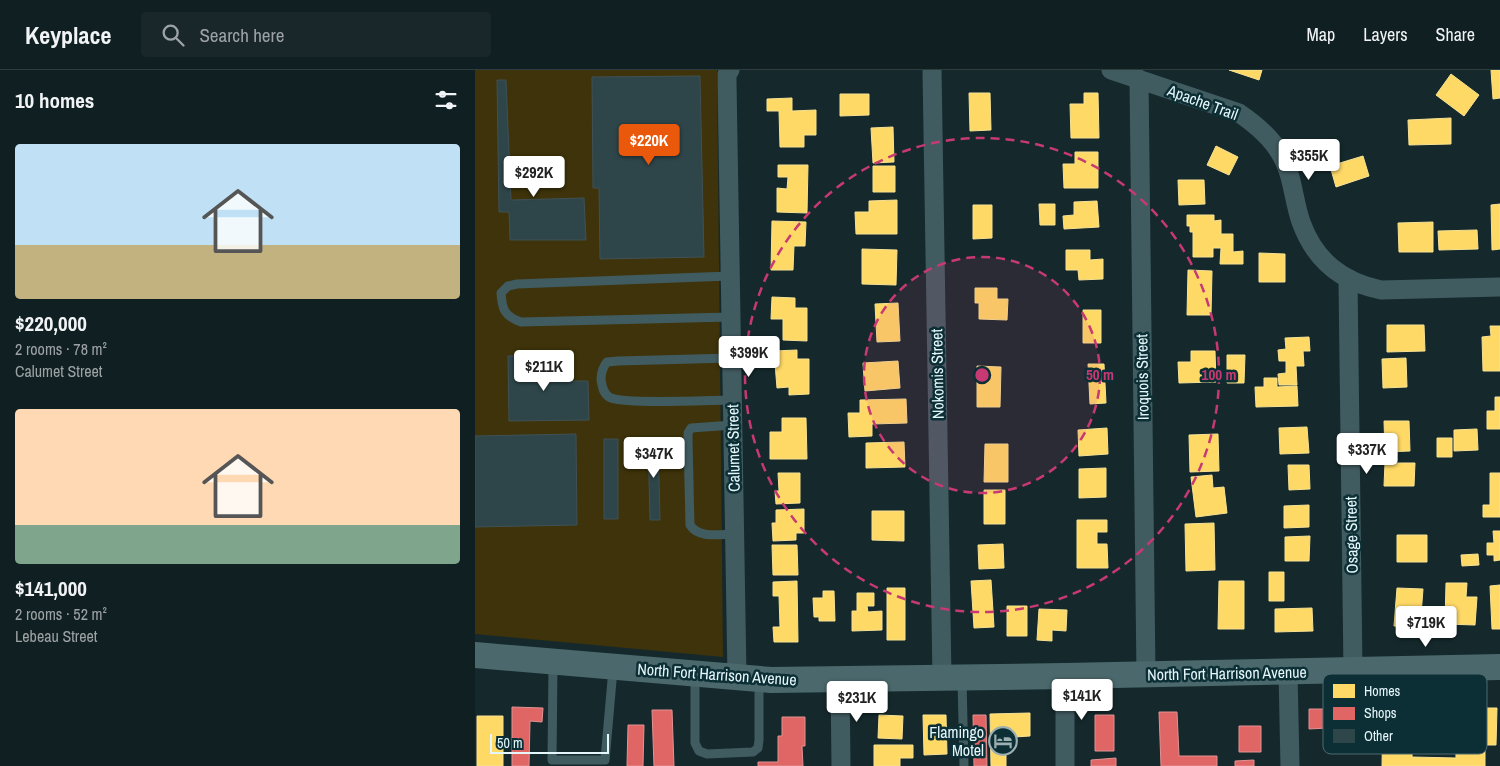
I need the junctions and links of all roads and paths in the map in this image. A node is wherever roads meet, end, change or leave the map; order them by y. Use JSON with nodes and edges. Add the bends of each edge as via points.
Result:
{"nodes":[{"id":1,"x":730,"y":70,"type":"edge"},
{"id":2,"x":932,"y":70,"type":"edge"},
{"id":3,"x":1111,"y":70,"type":"edge"},
{"id":4,"x":1139,"y":79,"type":"junction"},
{"id":5,"x":730,"y":276,"type":"junction"},
{"id":6,"x":1348,"y":280,"type":"junction"},
{"id":7,"x":1500,"y":288,"type":"edge"},
{"id":8,"x":731,"y":317,"type":"junction"},
{"id":9,"x":731,"y":358,"type":"junction"},
{"id":10,"x":732,"y":400,"type":"junction"},
{"id":11,"x":733,"y":425,"type":"junction"},
{"id":12,"x":735,"y":534,"type":"junction"},
{"id":13,"x":476,"y":656,"type":"edge"},
{"id":14,"x":553,"y":661,"type":"junction"},
{"id":15,"x":613,"y":666,"type":"junction"},
{"id":16,"x":1500,"y":668,"type":"edge"},
{"id":17,"x":1353,"y":671,"type":"junction"},
{"id":18,"x":1288,"y":672,"type":"junction"},
{"id":19,"x":695,"y":674,"type":"junction"},
{"id":20,"x":1146,"y":675,"type":"junction"},
{"id":21,"x":1065,"y":676,"type":"junction"},
{"id":22,"x":748,"y":678,"type":"junction"},
{"id":23,"x":952,"y":678,"type":"junction"},
{"id":24,"x":840,"y":680,"type":"junction"},
{"id":25,"x":841,"y":766,"type":"edge"},
{"id":26,"x":964,"y":766,"type":"edge"},
{"id":27,"x":1065,"y":766,"type":"edge"},
{"id":28,"x":1290,"y":766,"type":"edge"}],
"edges":[{"from":1,"to":5,"type":"street","name":"Calumet Street","via":[[727,82]]},
{"from":2,"to":23,"type":"street","name":"Nokomis Street"},
{"from":3,"to":4,"type":"street","name":"Apache Trail"},
{"from":4,"to":6,"type":"street","name":"Apache Trail","via":[[1239,113],[1269,137],[1291,175],[1301,222],[1314,248],[1330,268]]},
{"from":4,"to":20,"type":"street","name":"Iroquois Street"},
{"from":5,"to":8,"type":"street","name":"Calumet Street"},
{"from":5,"to":8,"type":"lane","via":[[517,284],[508,286],[501,293],[502,307],[510,318],[521,322]]},
{"from":6,"to":7,"type":"street","name":"Apache Trail","via":[[1381,290]]},
{"from":6,"to":17,"type":"street","name":"Osage Street"},
{"from":8,"to":9,"type":"street","name":"Calumet Street"},
{"from":9,"to":10,"type":"street","name":"Calumet Street"},
{"from":9,"to":10,"type":"lane","via":[[607,362],[601,376],[602,388],[607,396],[615,399]]},
{"from":10,"to":11,"type":"street","name":"Calumet Street"},
{"from":11,"to":12,"type":"street","name":"Calumet Street"},
{"from":11,"to":12,"type":"lane","via":[[691,428],[688,440],[690,526],[701,534]]},
{"from":12,"to":22,"type":"street","name":"Calumet Street"},
{"from":13,"to":14,"type":"main road","name":"North Fort Harrison Avenue"},
{"from":14,"to":15,"type":"main road","name":"North Fort Harrison Avenue"},
{"from":14,"to":15,"type":"lane","via":[[552,760],[605,760]]},
{"from":15,"to":19,"type":"main road","name":"North Fort Harrison Avenue"},
{"from":16,"to":17,"type":"main road","name":"North Fort Harrison Avenue"},
{"from":17,"to":18,"type":"main road","name":"North Fort Harrison Avenue"},
{"from":18,"to":20,"type":"main road","name":"North Fort Harrison Avenue"},
{"from":18,"to":28,"type":"street"},
{"from":19,"to":22,"type":"main road","name":"North Fort Harrison Avenue"},
{"from":19,"to":22,"type":"lane","via":[[695,743],[699,751],[707,754],[753,752],[758,748],[759,708]]},
{"from":20,"to":21,"type":"main road","name":"North Fort Harrison Avenue"},
{"from":21,"to":23,"type":"main road","name":"North Fort Harrison Avenue"},
{"from":21,"to":27,"type":"street"},
{"from":22,"to":24,"type":"main road","name":"North Fort Harrison Avenue"},
{"from":23,"to":24,"type":"main road","name":"North Fort Harrison Avenue"},
{"from":23,"to":26,"type":"lane"},
{"from":24,"to":25,"type":"street"}]}
